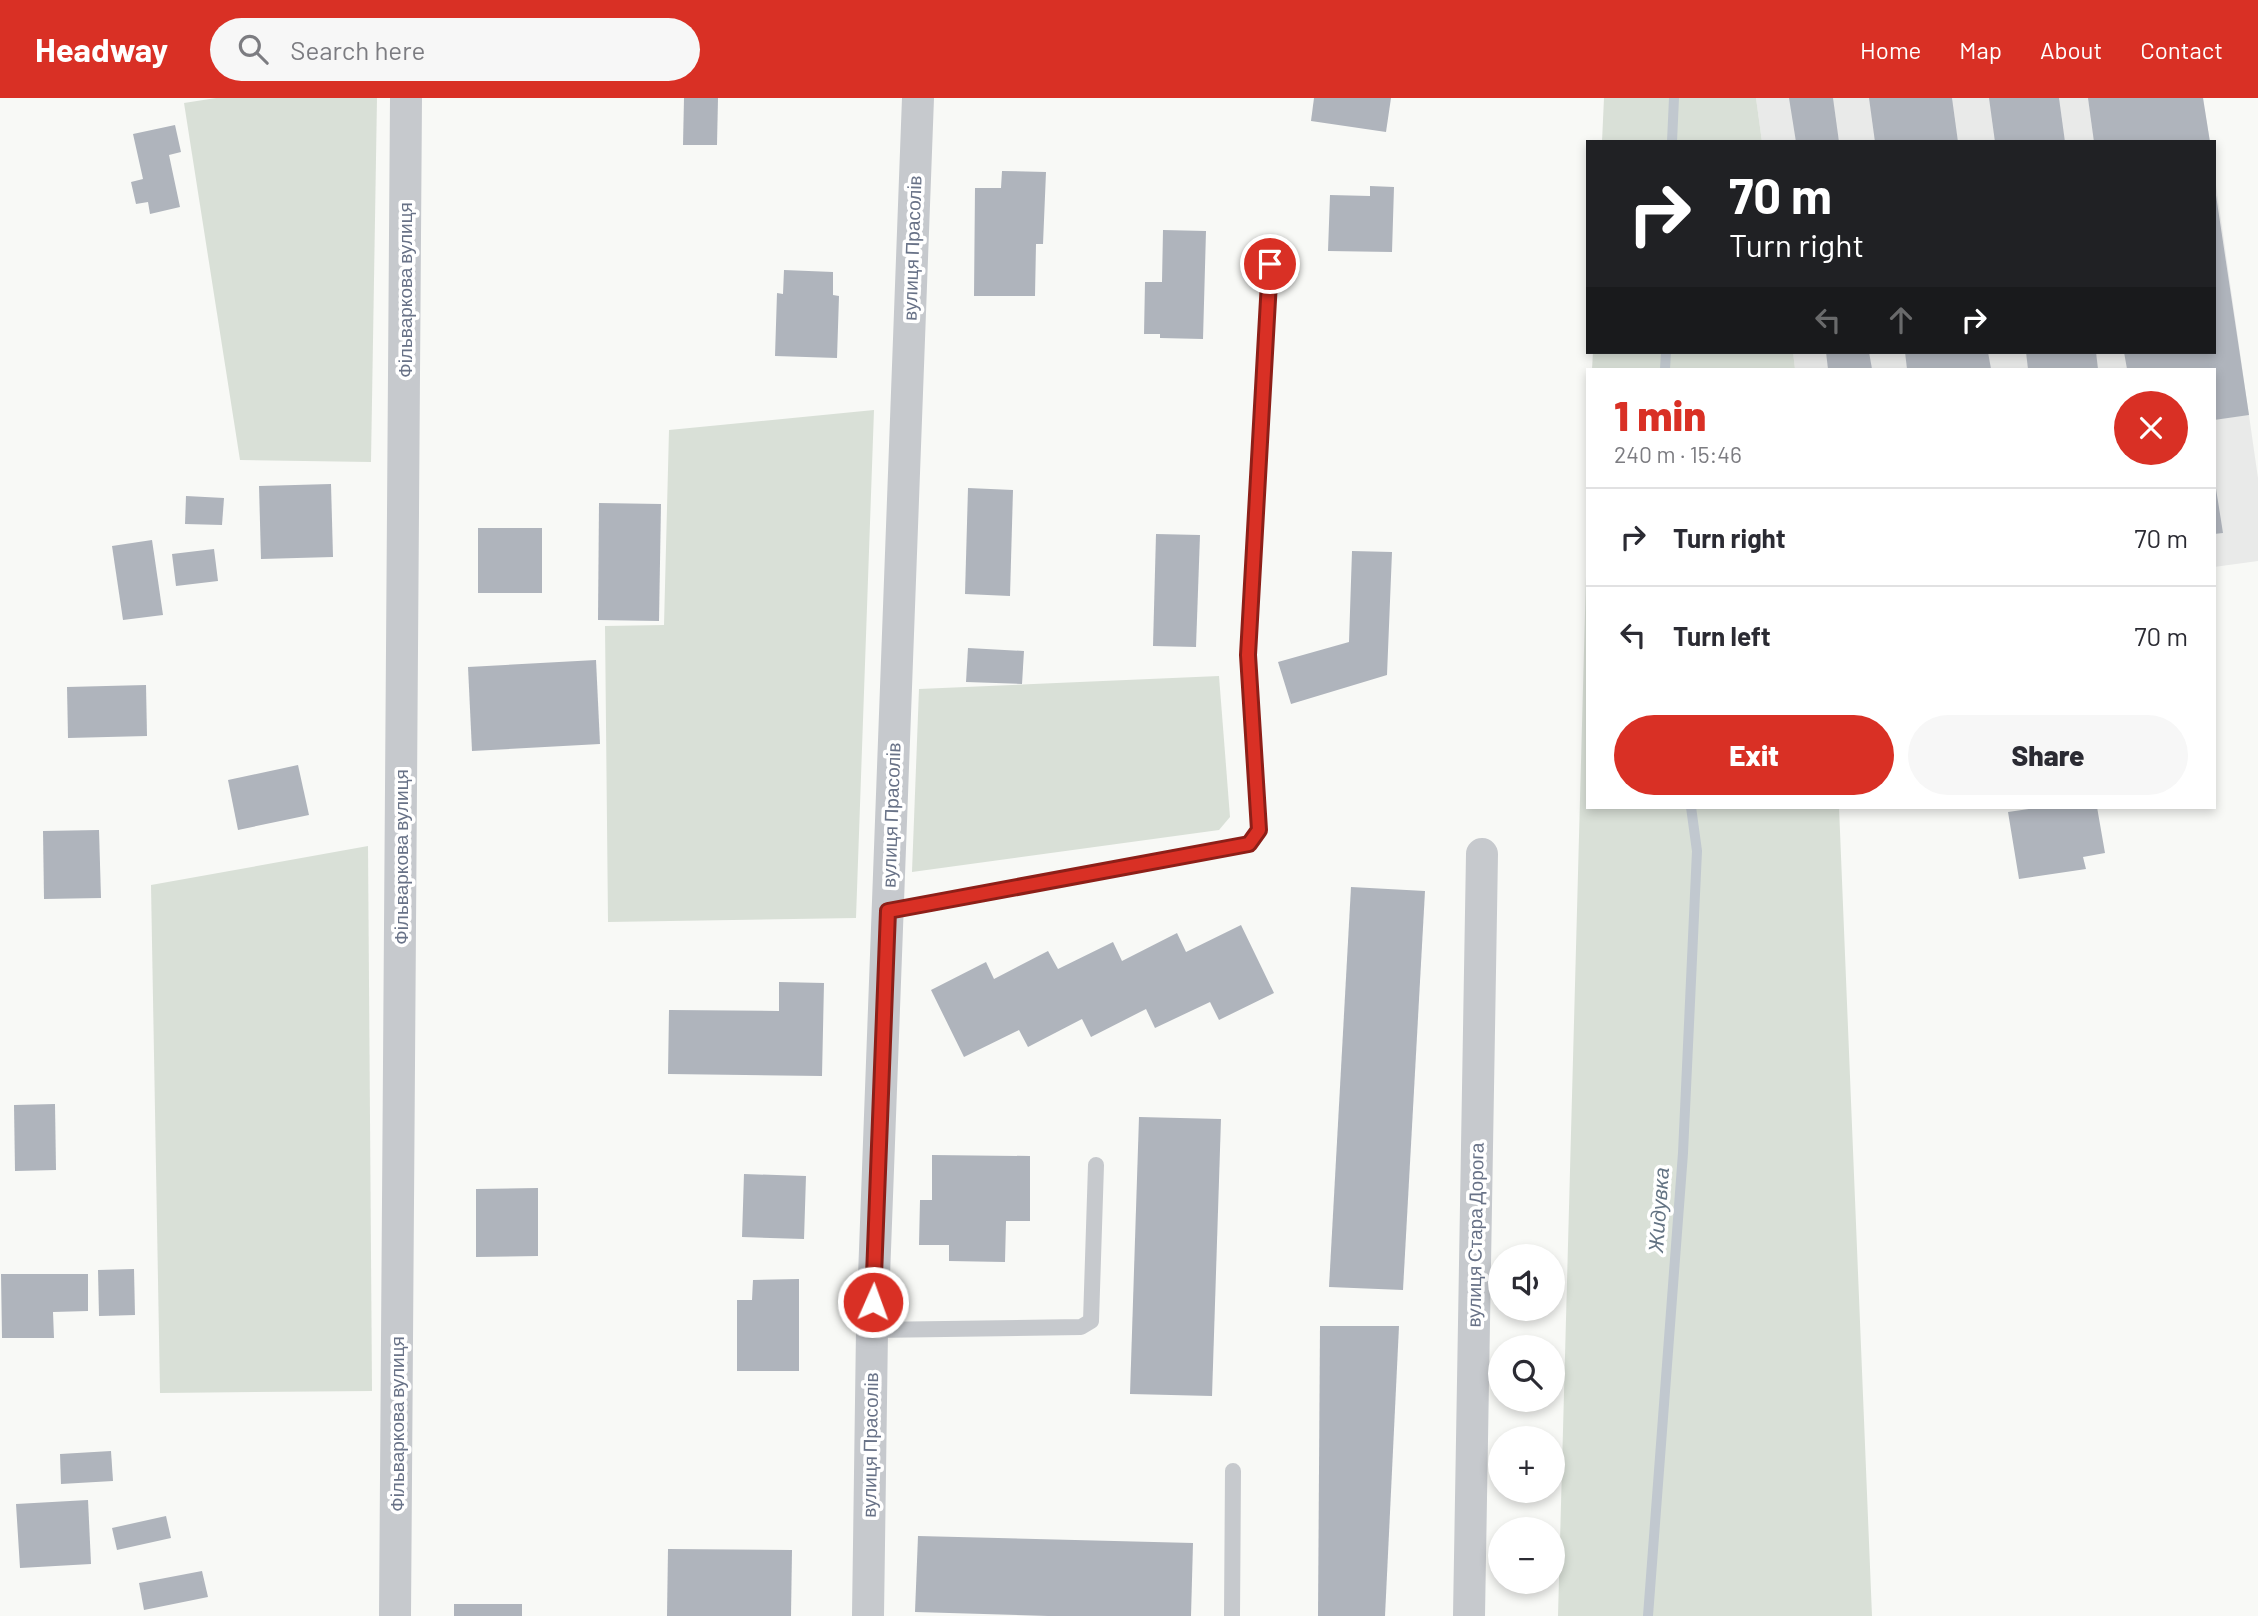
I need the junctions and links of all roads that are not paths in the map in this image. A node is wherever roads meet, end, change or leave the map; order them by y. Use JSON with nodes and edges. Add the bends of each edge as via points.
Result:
{"nodes":[{"id":1,"x":407,"y":98,"type":"edge"},
{"id":2,"x":918,"y":98,"type":"edge"},
{"id":3,"x":1270,"y":264,"type":"dead end"},
{"id":4,"x":1482,"y":854,"type":"dead end"},
{"id":5,"x":888,"y":911,"type":"junction"},
{"id":6,"x":1096,"y":1166,"type":"dead end"},
{"id":7,"x":872,"y":1330,"type":"junction"},
{"id":8,"x":1233,"y":1471,"type":"dead end"},
{"id":9,"x":395,"y":1616,"type":"edge"},
{"id":10,"x":868,"y":1616,"type":"edge"},
{"id":11,"x":1232,"y":1616,"type":"edge"},
{"id":12,"x":1469,"y":1616,"type":"edge"}],
"edges":[{"from":1,"to":9,"type":"street","name":"Фільваркова вулиця"},
{"from":2,"to":5,"type":"street","name":"вулиця Прасолів"},
{"from":3,"to":5,"type":"lane","via":[[1248,655],[1259,830],[1249,844]]},
{"from":4,"to":12,"type":"street","name":"вулиця Стара Дорога"},
{"from":5,"to":7,"type":"street","name":"вулиця Прасолів"},
{"from":6,"to":7,"type":"lane","via":[[1091,1321],[1081,1327]]},
{"from":7,"to":10,"type":"street","name":"вулиця Прасолів"},
{"from":8,"to":11,"type":"lane"}]}
